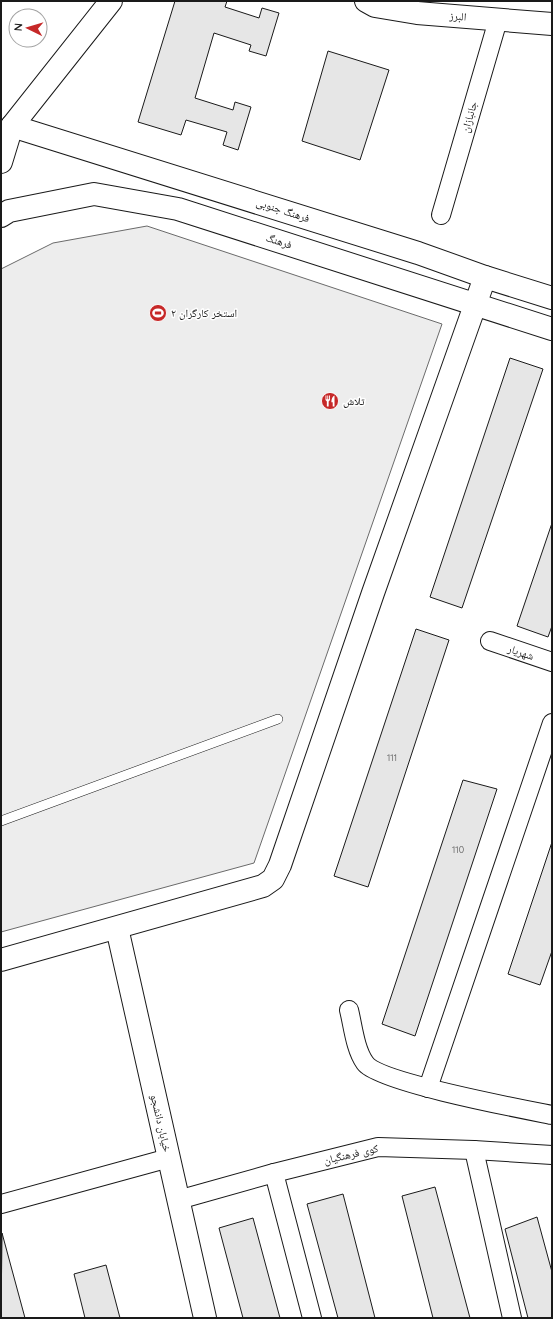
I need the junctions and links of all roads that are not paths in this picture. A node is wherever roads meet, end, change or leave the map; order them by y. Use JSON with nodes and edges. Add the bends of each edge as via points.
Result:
{"nodes":[{"id":1,"x":111,"y":1,"type":"edge"},
{"id":2,"x":366,"y":1,"type":"edge"},
{"id":3,"x":498,"y":20,"type":"junction"},
{"id":4,"x":552,"y":24,"type":"edge"},
{"id":5,"x":6,"y":129,"type":"edge"},
{"id":6,"x":1,"y":162,"type":"edge"},
{"id":7,"x":441,"y":215,"type":"dead end"},
{"id":8,"x":1,"y":216,"type":"edge"},
{"id":9,"x":485,"y":277,"type":"junction"},
{"id":10,"x":552,"y":298,"type":"edge"},
{"id":11,"x":476,"y":305,"type":"junction"},
{"id":12,"x":552,"y":329,"type":"edge"},
{"id":13,"x":490,"y":641,"type":"dead end"},
{"id":14,"x":552,"y":662,"type":"edge"},
{"id":15,"x":278,"y":719,"type":"dead end"},
{"id":16,"x":552,"y":723,"type":"edge"},
{"id":17,"x":1,"y":821,"type":"edge"},
{"id":18,"x":117,"y":928,"type":"junction"},
{"id":19,"x":1,"y":960,"type":"edge"},
{"id":20,"x":349,"y":1010,"type":"dead end"},
{"id":21,"x":428,"y":1088,"type":"junction"},
{"id":22,"x":552,"y":1115,"type":"edge"},
{"id":23,"x":474,"y":1150,"type":"junction"},
{"id":24,"x":552,"y":1155,"type":"edge"},
{"id":25,"x":169,"y":1158,"type":"junction"},
{"id":26,"x":274,"y":1173,"type":"junction"},
{"id":27,"x":178,"y":1200,"type":"junction"},
{"id":28,"x":1,"y":1204,"type":"edge"},
{"id":29,"x":205,"y":1318,"type":"edge"},
{"id":30,"x":312,"y":1318,"type":"edge"},
{"id":31,"x":512,"y":1318,"type":"edge"}],
"edges":[{"from":1,"to":5,"type":"main road"},
{"from":2,"to":3,"type":"main road","name":"البرز","via":[[375,6],[417,13]]},
{"from":3,"to":4,"type":"main road","name":"البرز"},
{"from":3,"to":7,"type":"street","name":"جانبازان"},
{"from":5,"to":6,"type":"main road"},
{"from":5,"to":9,"type":"main road","name":"فرهنگ جنوبی","via":[[418,253]]},
{"from":8,"to":11,"type":"main road","name":"فرهنگ","via":[[9,212],[94,194],[178,209]]},
{"from":9,"to":10,"type":"main road","name":"فرهنگ جنوبی"},
{"from":9,"to":11,"type":"main road"},
{"from":11,"to":12,"type":"main road","name":"فرهنگ"},
{"from":11,"to":18,"type":"main road","via":[[273,879],[262,886]]},
{"from":13,"to":14,"type":"street","name":"شهریار"},
{"from":15,"to":17,"type":"lane"},
{"from":16,"to":21,"type":"street"},
{"from":18,"to":19,"type":"main road"},
{"from":18,"to":25,"type":"main road","name":"خیابان دانشجو"},
{"from":20,"to":21,"type":"street","via":[[359,1049],[365,1063],[372,1070]]},
{"from":21,"to":22,"type":"street"},
{"from":23,"to":24,"type":"street","name":"کوی فرهنگیان"},
{"from":23,"to":26,"type":"street","name":"کوی فرهنگیان","via":[[378,1147]]},
{"from":23,"to":31,"type":"street"},
{"from":25,"to":27,"type":"main road","name":"خیابان دانشجو"},
{"from":25,"to":28,"type":"street"},
{"from":26,"to":27,"type":"street","name":"کوی فرهنگیان"},
{"from":26,"to":30,"type":"street"},
{"from":27,"to":29,"type":"main road","name":"خیابان دانشجو"}]}
